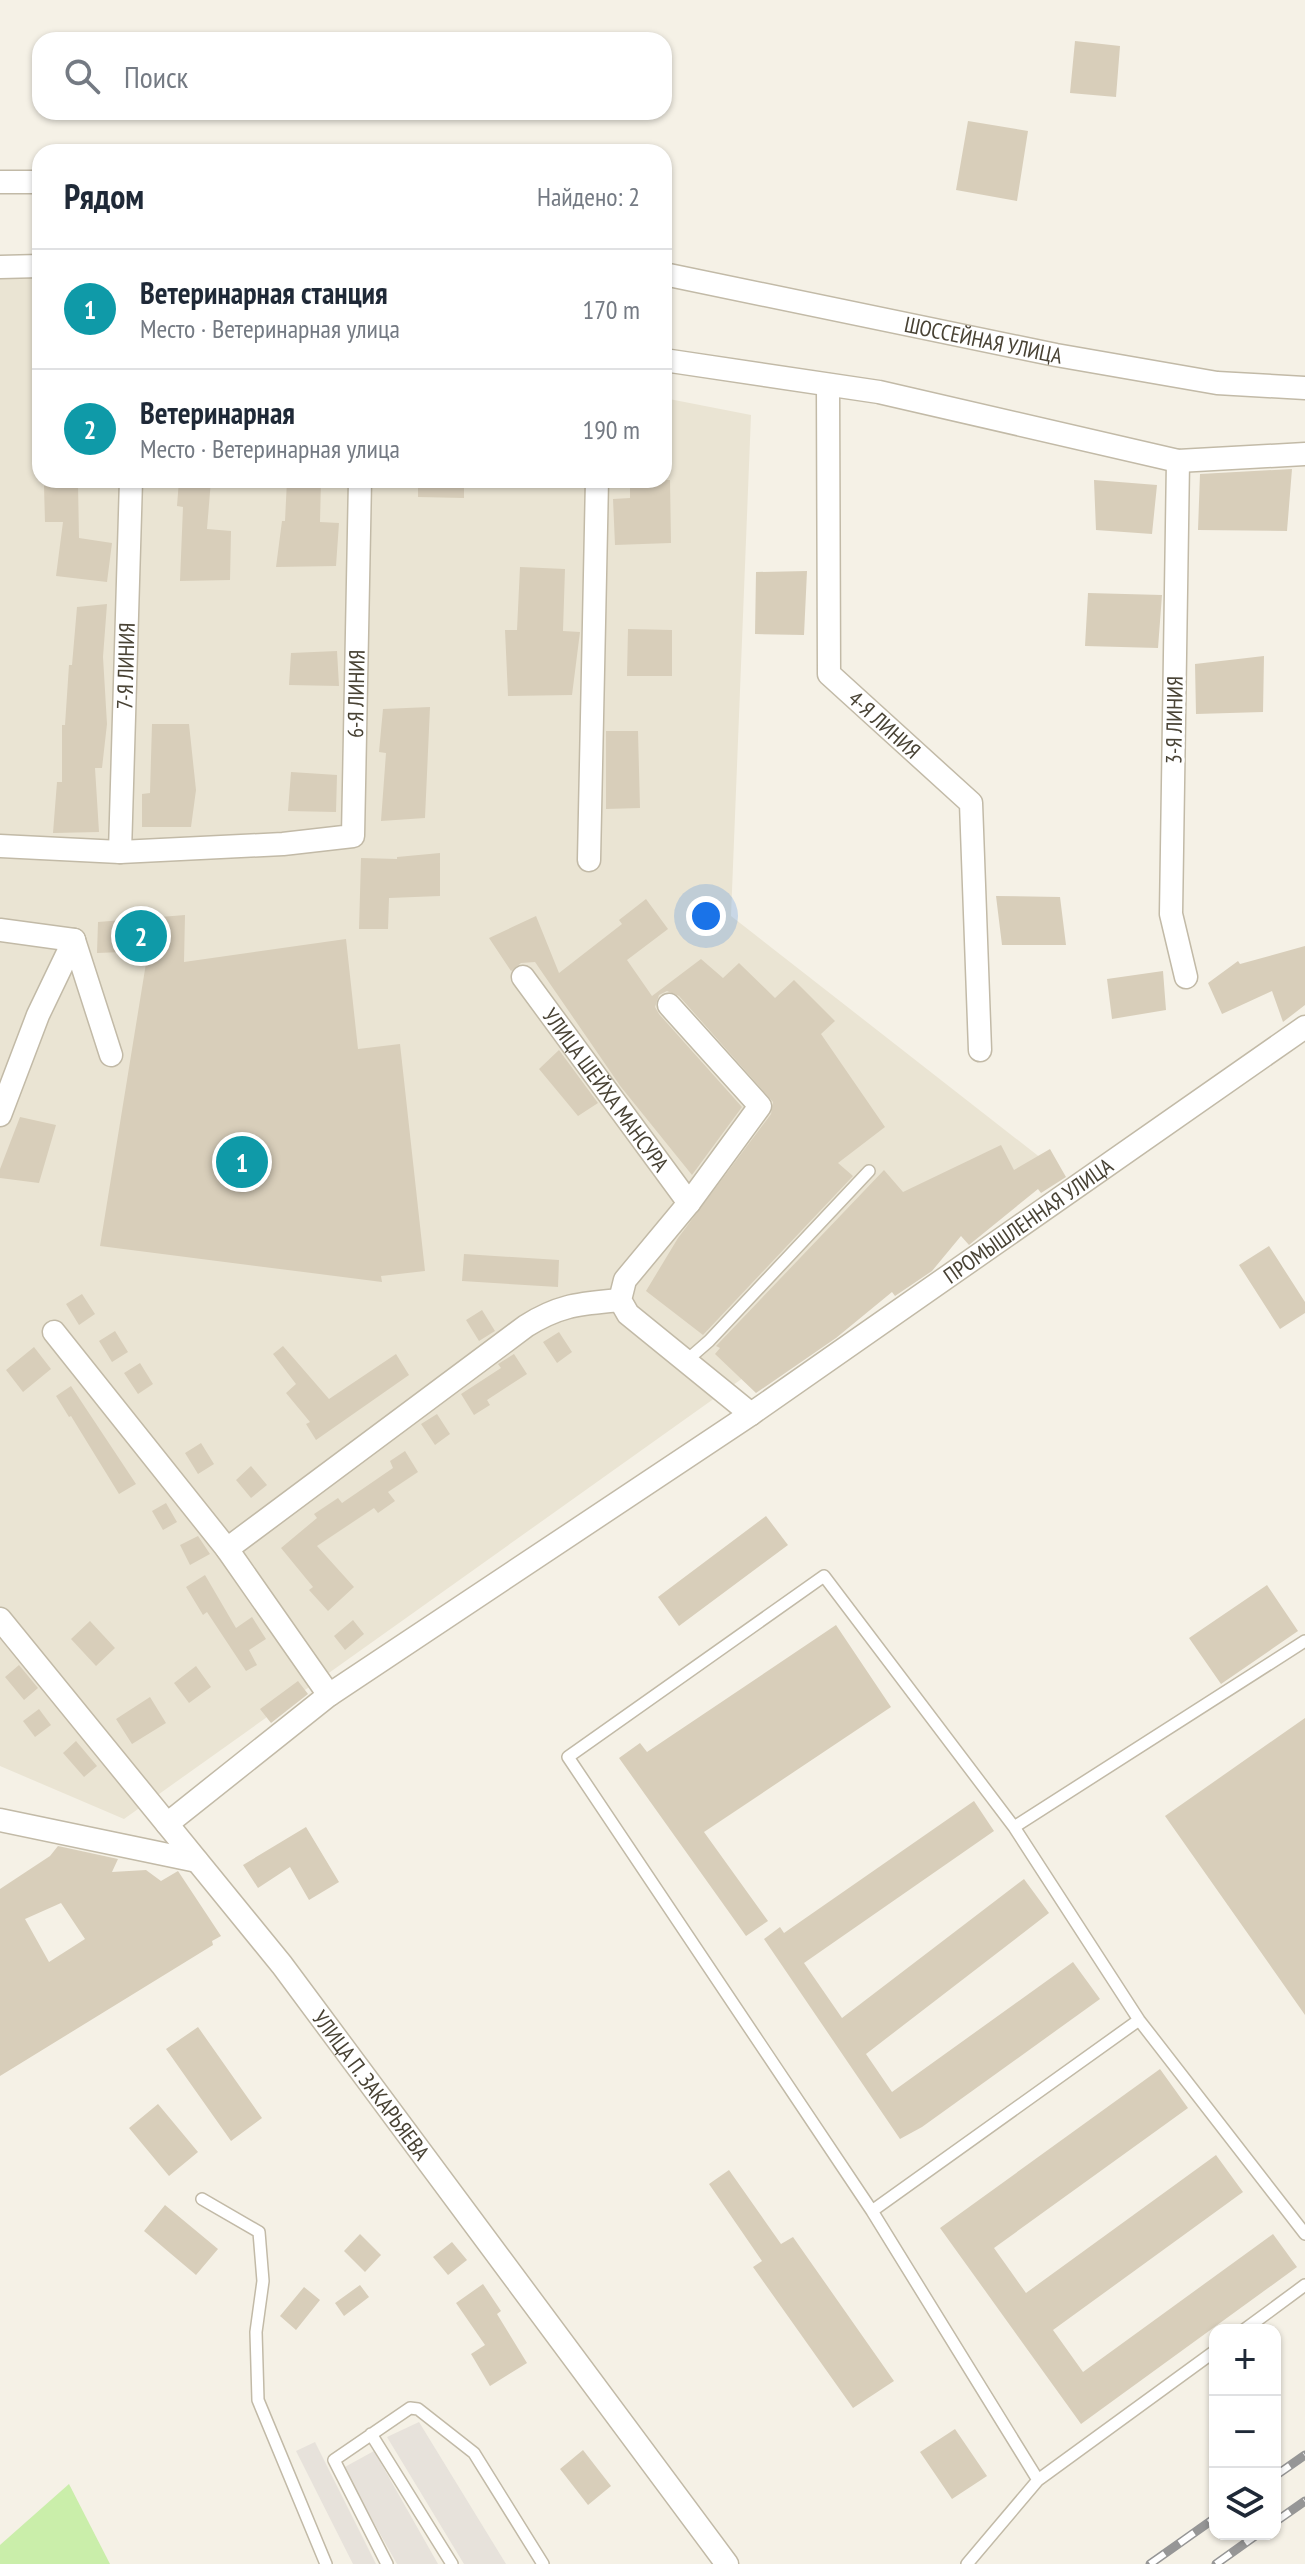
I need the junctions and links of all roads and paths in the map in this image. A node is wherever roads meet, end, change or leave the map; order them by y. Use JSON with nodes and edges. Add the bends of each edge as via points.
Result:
{"nodes":[{"id":1,"x":0,"y":182,"type":"edge"},
{"id":2,"x":32,"y":182,"type":"edge"},
{"id":3,"x":32,"y":266,"type":"edge"},
{"id":4,"x":0,"y":267,"type":"edge"},
{"id":5,"x":672,"y":276,"type":"edge"},
{"id":6,"x":672,"y":361,"type":"edge"},
{"id":7,"x":828,"y":385,"type":"junction"},
{"id":8,"x":1305,"y":388,"type":"edge"},
{"id":9,"x":1305,"y":454,"type":"edge"},
{"id":10,"x":1178,"y":461,"type":"junction"},
{"id":11,"x":131,"y":488,"type":"edge"},
{"id":12,"x":360,"y":488,"type":"edge"},
{"id":13,"x":597,"y":488,"type":"edge"},
{"id":14,"x":0,"y":846,"type":"edge"},
{"id":15,"x":120,"y":852,"type":"junction"},
{"id":16,"x":589,"y":860,"type":"dead end"},
{"id":17,"x":0,"y":930,"type":"edge"},
{"id":18,"x":74,"y":940,"type":"junction"},
{"id":19,"x":523,"y":977,"type":"dead end"},
{"id":20,"x":1186,"y":977,"type":"dead end"},
{"id":21,"x":669,"y":1005,"type":"dead end"},
{"id":22,"x":1305,"y":1027,"type":"edge"},
{"id":23,"x":980,"y":1050,"type":"dead end"},
{"id":24,"x":111,"y":1055,"type":"dead end"},
{"id":25,"x":0,"y":1115,"type":"edge"},
{"id":26,"x":869,"y":1171,"type":"dead end"},
{"id":27,"x":689,"y":1203,"type":"junction"},
{"id":28,"x":620,"y":1300,"type":"junction"},
{"id":29,"x":54,"y":1332,"type":"dead end"},
{"id":30,"x":686,"y":1361,"type":"junction"},
{"id":31,"x":751,"y":1414,"type":"junction"},
{"id":32,"x":227,"y":1549,"type":"junction"},
{"id":33,"x":0,"y":1619,"type":"edge"},
{"id":34,"x":1305,"y":1641,"type":"edge"},
{"id":35,"x":329,"y":1695,"type":"junction"},
{"id":36,"x":0,"y":1820,"type":"edge"},
{"id":37,"x":167,"y":1824,"type":"junction"},
{"id":38,"x":1014,"y":1827,"type":"junction"},
{"id":39,"x":197,"y":1861,"type":"junction"},
{"id":40,"x":1139,"y":2020,"type":"junction"},
{"id":41,"x":202,"y":2199,"type":"dead end"},
{"id":42,"x":872,"y":2211,"type":"junction"},
{"id":43,"x":1305,"y":2234,"type":"edge"},
{"id":44,"x":1305,"y":2285,"type":"edge"},
{"id":45,"x":1252,"y":2324,"type":"edge"},
{"id":46,"x":1209,"y":2355,"type":"edge"},
{"id":47,"x":371,"y":2434,"type":"junction"},
{"id":48,"x":1038,"y":2480,"type":"junction"},
{"id":49,"x":326,"y":2564,"type":"edge"},
{"id":50,"x":387,"y":2564,"type":"edge"},
{"id":51,"x":452,"y":2564,"type":"edge"},
{"id":52,"x":543,"y":2564,"type":"edge"},
{"id":53,"x":727,"y":2564,"type":"edge"},
{"id":54,"x":967,"y":2564,"type":"edge"}],
"edges":[{"from":1,"to":2,"type":"street"},
{"from":3,"to":4,"type":"street"},
{"from":5,"to":8,"type":"street","name":"ШОССЕЙНАЯ УЛИЦА","via":[[1056,355],[1217,383]]},
{"from":6,"to":7,"type":"street"},
{"from":7,"to":10,"type":"street"},
{"from":7,"to":23,"type":"street","name":"4-Я ЛИНИЯ","via":[[829,674],[971,803]]},
{"from":9,"to":10,"type":"street"},
{"from":10,"to":20,"type":"street","name":"3-Я ЛИНИЯ","via":[[1171,914]]},
{"from":11,"to":15,"type":"street","name":"7-Я ЛИНИЯ"},
{"from":12,"to":15,"type":"street","name":"6-Я ЛИНИЯ","via":[[353,836]]},
{"from":13,"to":16,"type":"street"},
{"from":14,"to":15,"type":"street"},
{"from":17,"to":18,"type":"street"},
{"from":18,"to":24,"type":"street"},
{"from":18,"to":25,"type":"street"},
{"from":19,"to":27,"type":"street","name":"УЛИЦА ШЕЙХА МАНСУРА"},
{"from":21,"to":27,"type":"street","via":[[760,1106]]},
{"from":22,"to":31,"type":"street","name":"ПРОМЫШЛЕННАЯ УЛИЦА"},
{"from":26,"to":30,"type":"lane"},
{"from":27,"to":28,"type":"street","via":[[625,1280]]},
{"from":28,"to":30,"type":"street","via":[[628,1314]]},
{"from":28,"to":32,"type":"street","via":[[550,1310]]},
{"from":29,"to":32,"type":"street"},
{"from":30,"to":31,"type":"street"},
{"from":31,"to":35,"type":"street","name":"ПРОМЫШЛЕННАЯ УЛИЦА"},
{"from":32,"to":35,"type":"street"},
{"from":33,"to":37,"type":"street","name":"УЛИЦА П. ЗАКАРЬЯЕВА"},
{"from":34,"to":38,"type":"lane"},
{"from":35,"to":37,"type":"street","name":"ПРОМЫШЛЕННАЯ УЛИЦА"},
{"from":36,"to":39,"type":"street"},
{"from":37,"to":39,"type":"street","name":"УЛИЦА П. ЗАКАРЬЯЕВА"},
{"from":38,"to":40,"type":"lane"},
{"from":38,"to":42,"type":"lane","via":[[824,1576],[568,1757]]},
{"from":39,"to":53,"type":"street","name":"УЛИЦА П. ЗАКАРЬЯЕВА","via":[[282,1965]]},
{"from":40,"to":42,"type":"lane"},
{"from":40,"to":43,"type":"lane"},
{"from":41,"to":49,"type":"lane","via":[[259,2232],[263,2281],[256,2332],[258,2400]]},
{"from":42,"to":48,"type":"lane"},
{"from":44,"to":45,"type":"lane"},
{"from":46,"to":48,"type":"lane"},
{"from":47,"to":50,"type":"lane","via":[[334,2460]]},
{"from":47,"to":51,"type":"lane"},
{"from":47,"to":52,"type":"lane","via":[[410,2408],[418,2409],[474,2453]]},
{"from":48,"to":54,"type":"lane"}]}
